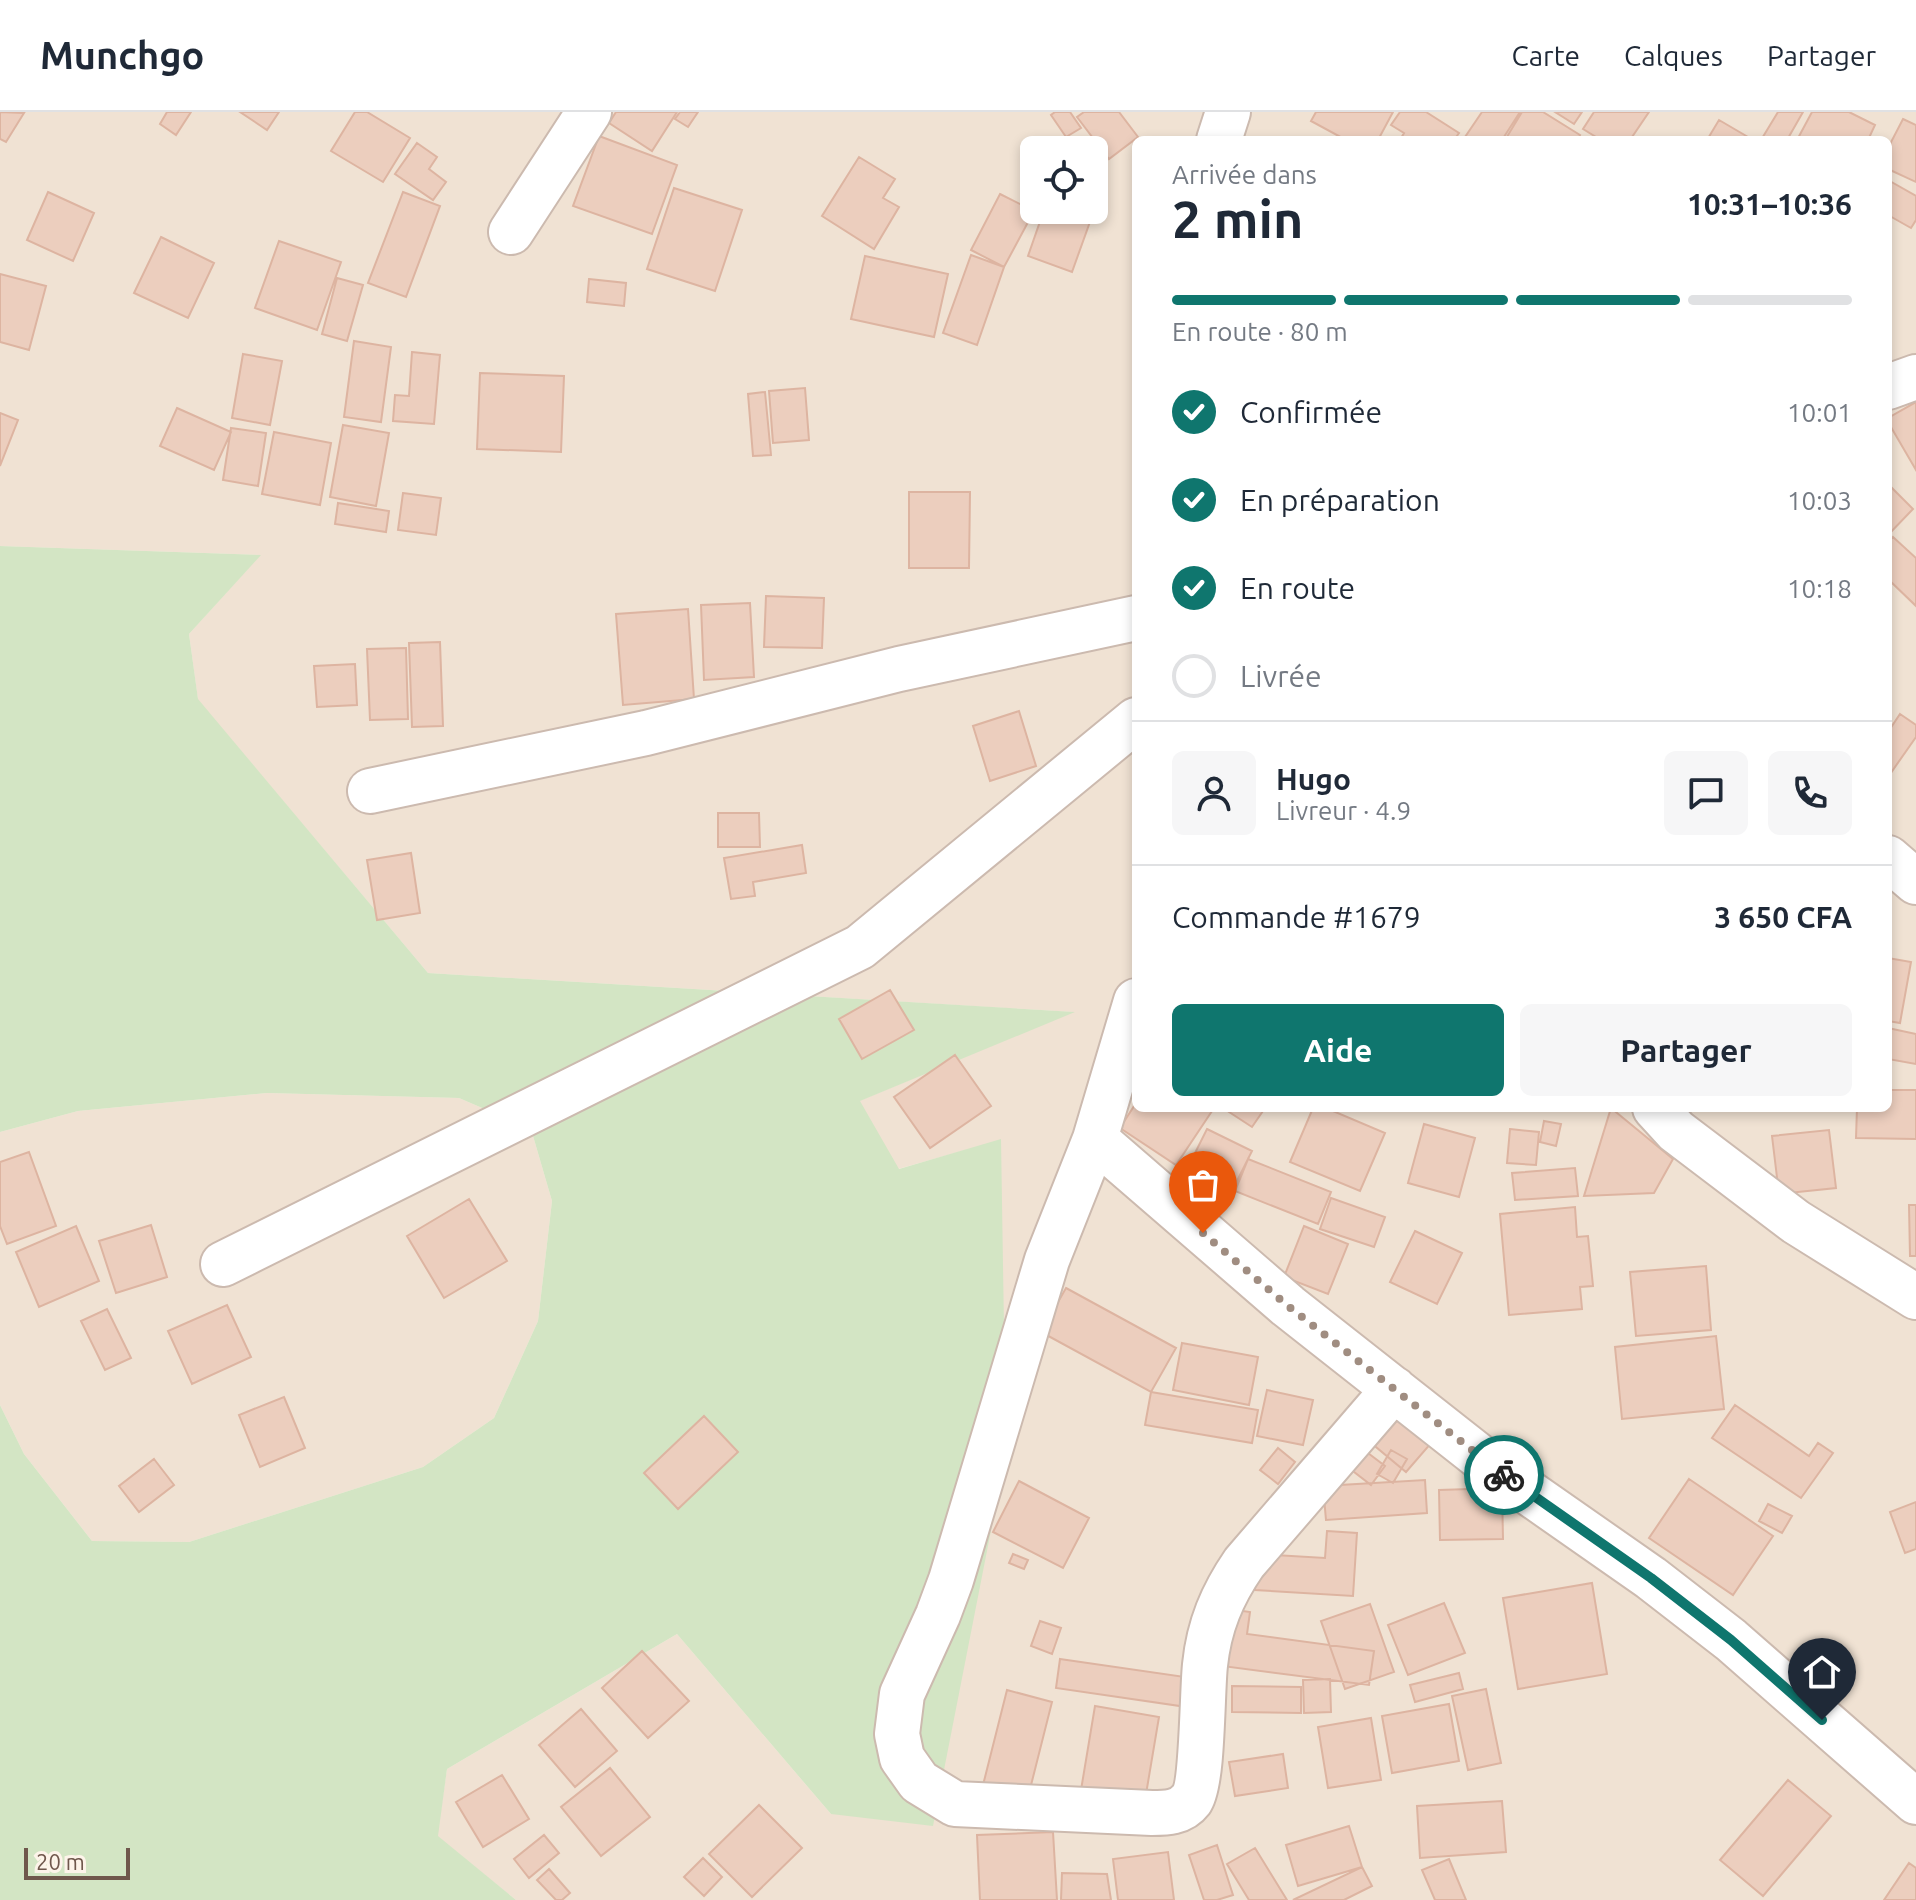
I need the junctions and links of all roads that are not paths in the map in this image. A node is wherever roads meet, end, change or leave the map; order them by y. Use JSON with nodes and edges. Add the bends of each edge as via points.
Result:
{"nodes":[{"id":1,"x":589,"y":112,"type":"edge"},
{"id":2,"x":1228,"y":112,"type":"edge"},
{"id":3,"x":1220,"y":136,"type":"edge"},
{"id":4,"x":511,"y":232,"type":"dead end"},
{"id":5,"x":1916,"y":377,"type":"edge"},
{"id":6,"x":1892,"y":386,"type":"edge"},
{"id":7,"x":1132,"y":619,"type":"edge"},
{"id":8,"x":1132,"y":723,"type":"edge"},
{"id":9,"x":370,"y":791,"type":"dead end"},
{"id":10,"x":1892,"y":861,"type":"edge"},
{"id":11,"x":1916,"y":882,"type":"edge"},
{"id":12,"x":1132,"y":1014,"type":"edge"},
{"id":13,"x":1659,"y":1112,"type":"edge"},
{"id":14,"x":1095,"y":1139,"type":"junction"},
{"id":15,"x":223,"y":1264,"type":"dead end"},
{"id":16,"x":1916,"y":1297,"type":"edge"},
{"id":17,"x":1394,"y":1389,"type":"junction"},
{"id":18,"x":1916,"y":1802,"type":"edge"}],
"edges":[{"from":1,"to":4,"type":"street"},
{"from":2,"to":3,"type":"street"},
{"from":5,"to":6,"type":"street"},
{"from":7,"to":9,"type":"street","via":[[899,669],[646,733]]},
{"from":8,"to":15,"type":"street","via":[[860,947]]},
{"from":10,"to":11,"type":"street"},
{"from":12,"to":14,"type":"street"},
{"from":13,"to":16,"type":"street","via":[[1796,1222]]},
{"from":14,"to":17,"type":"street","via":[[1288,1306]]},
{"from":14,"to":17,"type":"street","via":[[1047,1260],[951,1580],[902,1694],[897,1734],[902,1758],[919,1782],[955,1804],[1152,1813],[1184,1807],[1193,1797],[1211,1626],[1227,1588]]},
{"from":17,"to":18,"type":"street","via":[[1731,1640]]}]}
